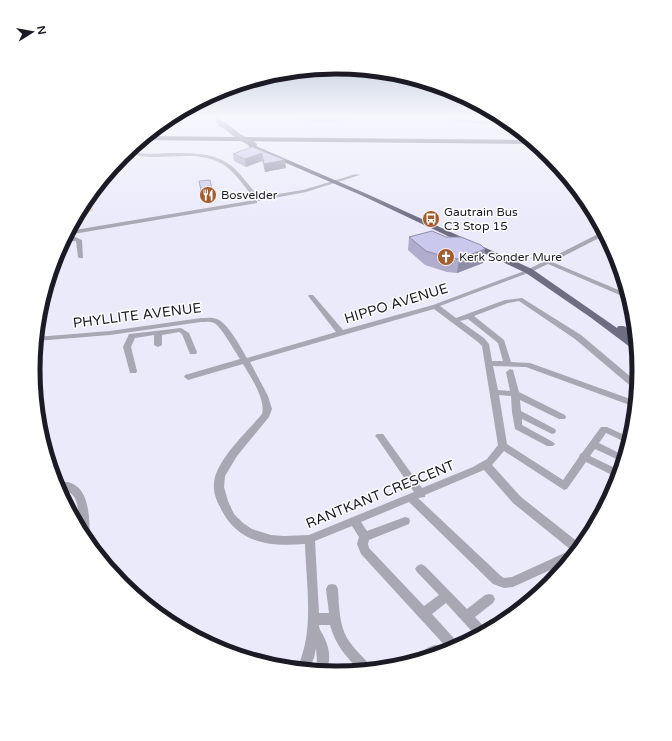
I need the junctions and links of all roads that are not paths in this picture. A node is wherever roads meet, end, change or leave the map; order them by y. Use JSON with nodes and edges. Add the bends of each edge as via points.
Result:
{"nodes":[{"id":1,"x":265,"y":152,"type":"edge"},
{"id":2,"x":266,"y":152,"type":"edge"},
{"id":3,"x":135,"y":153,"type":"edge"},
{"id":4,"x":358,"y":175,"type":"dead end"},
{"id":5,"x":326,"y":178,"type":"junction"},
{"id":6,"x":341,"y":181,"type":"junction"},
{"id":7,"x":325,"y":186,"type":"junction"},
{"id":8,"x":349,"y":188,"type":"junction"},
{"id":9,"x":255,"y":199,"type":"junction"},
{"id":10,"x":75,"y":232,"type":"edge"},
{"id":11,"x":599,"y":236,"type":"edge"},
{"id":12,"x":71,"y":239,"type":"edge"},
{"id":13,"x":81,"y":257,"type":"dead end"},
{"id":14,"x":548,"y":262,"type":"junction"},
{"id":15,"x":532,"y":270,"type":"junction"},
{"id":16,"x":622,"y":294,"type":"edge"},
{"id":17,"x":311,"y":296,"type":"dead end"},
{"id":18,"x":435,"y":306,"type":"junction"},
{"id":19,"x":469,"y":316,"type":"junction"},
{"id":20,"x":455,"y":321,"type":"junction"},
{"id":21,"x":136,"y":333,"type":"junction"},
{"id":22,"x":158,"y":333,"type":"junction"},
{"id":23,"x":341,"y":333,"type":"junction"},
{"id":24,"x":629,"y":333,"type":"edge"},
{"id":25,"x":42,"y":340,"type":"edge"},
{"id":26,"x":630,"y":343,"type":"edge"},
{"id":27,"x":158,"y":345,"type":"dead end"},
{"id":28,"x":193,"y":352,"type":"dead end"},
{"id":29,"x":488,"y":360,"type":"junction"},
{"id":30,"x":244,"y":361,"type":"junction"},
{"id":31,"x":508,"y":364,"type":"junction"},
{"id":32,"x":133,"y":371,"type":"dead end"},
{"id":33,"x":188,"y":377,"type":"dead end"},
{"id":34,"x":631,"y":382,"type":"edge"},
{"id":35,"x":494,"y":392,"type":"junction"},
{"id":36,"x":515,"y":394,"type":"junction"},
{"id":37,"x":630,"y":402,"type":"edge"},
{"id":38,"x":516,"y":412,"type":"junction"},
{"id":39,"x":562,"y":417,"type":"dead end"},
{"id":40,"x":552,"y":431,"type":"dead end"},
{"id":41,"x":380,"y":436,"type":"dead end"},
{"id":42,"x":624,"y":438,"type":"edge"},
{"id":43,"x":550,"y":444,"type":"dead end"},
{"id":44,"x":593,"y":444,"type":"junction"},
{"id":45,"x":503,"y":446,"type":"junction"},
{"id":46,"x":584,"y":456,"type":"junction"},
{"id":47,"x":619,"y":457,"type":"edge"},
{"id":48,"x":486,"y":465,"type":"junction"},
{"id":49,"x":614,"y":472,"type":"edge"},
{"id":50,"x":64,"y":485,"type":"edge"},
{"id":51,"x":421,"y":494,"type":"junction"},
{"id":52,"x":412,"y":498,"type":"junction"},
{"id":53,"x":354,"y":521,"type":"junction"},
{"id":54,"x":405,"y":521,"type":"dead end"},
{"id":55,"x":84,"y":524,"type":"edge"},
{"id":56,"x":365,"y":537,"type":"junction"},
{"id":57,"x":310,"y":539,"type":"junction"},
{"id":58,"x":574,"y":546,"type":"edge"},
{"id":59,"x":565,"y":558,"type":"edge"},
{"id":60,"x":421,"y":569,"type":"dead end"},
{"id":61,"x":332,"y":589,"type":"dead end"},
{"id":62,"x":447,"y":596,"type":"junction"},
{"id":63,"x":489,"y":599,"type":"dead end"},
{"id":64,"x":423,"y":614,"type":"junction"},
{"id":65,"x":467,"y":617,"type":"junction"},
{"id":66,"x":335,"y":619,"type":"junction"},
{"id":67,"x":313,"y":624,"type":"junction"},
{"id":68,"x":479,"y":630,"type":"edge"},
{"id":69,"x":451,"y":643,"type":"edge"},
{"id":70,"x":306,"y":665,"type":"edge"},
{"id":71,"x":363,"y":665,"type":"edge"},
{"id":72,"x":323,"y":666,"type":"edge"}],
"edges":[{"from":1,"to":5,"type":"main road"},
{"from":2,"to":6,"type":"main road"},
{"from":3,"to":9,"type":"street","via":[[187,153],[217,159],[234,170],[246,183]]},
{"from":4,"to":6,"type":"street"},
{"from":5,"to":6,"type":"main road"},
{"from":5,"to":7,"type":"main road"},
{"from":6,"to":7,"type":"street"},
{"from":6,"to":8,"type":"main road"},
{"from":6,"to":15,"type":"main road"},
{"from":7,"to":8,"type":"main road"},
{"from":7,"to":9,"type":"street","via":[[294,194]]},
{"from":8,"to":15,"type":"main road"},
{"from":9,"to":10,"type":"street"},
{"from":11,"to":14,"type":"street","name":"HIPPO AVENUE"},
{"from":12,"to":13,"type":"street","via":[[79,240]]},
{"from":14,"to":15,"type":"street","name":"HIPPO AVENUE"},
{"from":14,"to":16,"type":"street"},
{"from":15,"to":18,"type":"street","name":"HIPPO AVENUE"},
{"from":15,"to":24,"type":"main road","via":[[556,282]]},
{"from":15,"to":26,"type":"main road"},
{"from":17,"to":23,"type":"street"},
{"from":18,"to":20,"type":"street"},
{"from":18,"to":23,"type":"street","name":"HIPPO AVENUE"},
{"from":19,"to":20,"type":"street"},
{"from":19,"to":31,"type":"street","via":[[499,340]]},
{"from":19,"to":34,"type":"street","via":[[507,301],[522,299],[578,337]]},
{"from":20,"to":29,"type":"street","via":[[482,340],[486,346]]},
{"from":21,"to":22,"type":"street"},
{"from":21,"to":25,"type":"street","name":"PHYLLITE AVENUE"},
{"from":21,"to":30,"type":"street","name":"PHYLLITE AVENUE","via":[[201,320],[214,320],[222,326]]},
{"from":21,"to":32,"type":"street","via":[[131,337],[127,347]]},
{"from":22,"to":27,"type":"street"},
{"from":22,"to":28,"type":"street","via":[[183,331]]},
{"from":23,"to":30,"type":"street","name":"HIPPO AVENUE"},
{"from":29,"to":31,"type":"street"},
{"from":29,"to":35,"type":"street"},
{"from":30,"to":33,"type":"street","name":"HIPPO AVENUE"},
{"from":30,"to":57,"type":"street","name":"RANTKANT CRESCENT","via":[[266,399],[268,411],[224,468],[218,486],[220,495],[233,521],[249,534],[274,540]]},
{"from":31,"to":36,"type":"street"},
{"from":31,"to":37,"type":"street","via":[[527,365]]},
{"from":35,"to":36,"type":"street"},
{"from":35,"to":45,"type":"street"},
{"from":36,"to":38,"type":"street"},
{"from":36,"to":39,"type":"street"},
{"from":38,"to":40,"type":"street"},
{"from":38,"to":43,"type":"street","via":[[518,427]]},
{"from":41,"to":51,"type":"street"},
{"from":42,"to":44,"type":"street","via":[[604,429]]},
{"from":44,"to":46,"type":"street"},
{"from":44,"to":47,"type":"street"},
{"from":45,"to":46,"type":"street","via":[[564,486]]},
{"from":45,"to":48,"type":"street","name":"RANTKANT CRESCENT"},
{"from":46,"to":49,"type":"street"},
{"from":48,"to":51,"type":"street","name":"RANTKANT CRESCENT"},
{"from":48,"to":58,"type":"street","via":[[517,500]]},
{"from":50,"to":55,"type":"street","via":[[79,492]]},
{"from":51,"to":52,"type":"street","name":"RANTKANT CRESCENT"},
{"from":52,"to":53,"type":"street","name":"RANTKANT CRESCENT"},
{"from":52,"to":59,"type":"street","via":[[502,583],[513,582]]},
{"from":53,"to":56,"type":"street"},
{"from":53,"to":57,"type":"street","name":"RANTKANT CRESCENT"},
{"from":54,"to":56,"type":"street"},
{"from":56,"to":64,"type":"street","via":[[362,544],[365,551]]},
{"from":57,"to":67,"type":"street"},
{"from":60,"to":62,"type":"street"},
{"from":61,"to":66,"type":"street"},
{"from":62,"to":64,"type":"street"},
{"from":62,"to":65,"type":"street"},
{"from":63,"to":65,"type":"street"},
{"from":64,"to":69,"type":"street"},
{"from":65,"to":68,"type":"street"},
{"from":66,"to":67,"type":"street"},
{"from":66,"to":71,"type":"street","via":[[343,642]]},
{"from":67,"to":70,"type":"street"},
{"from":67,"to":72,"type":"street","via":[[324,653]]}]}
